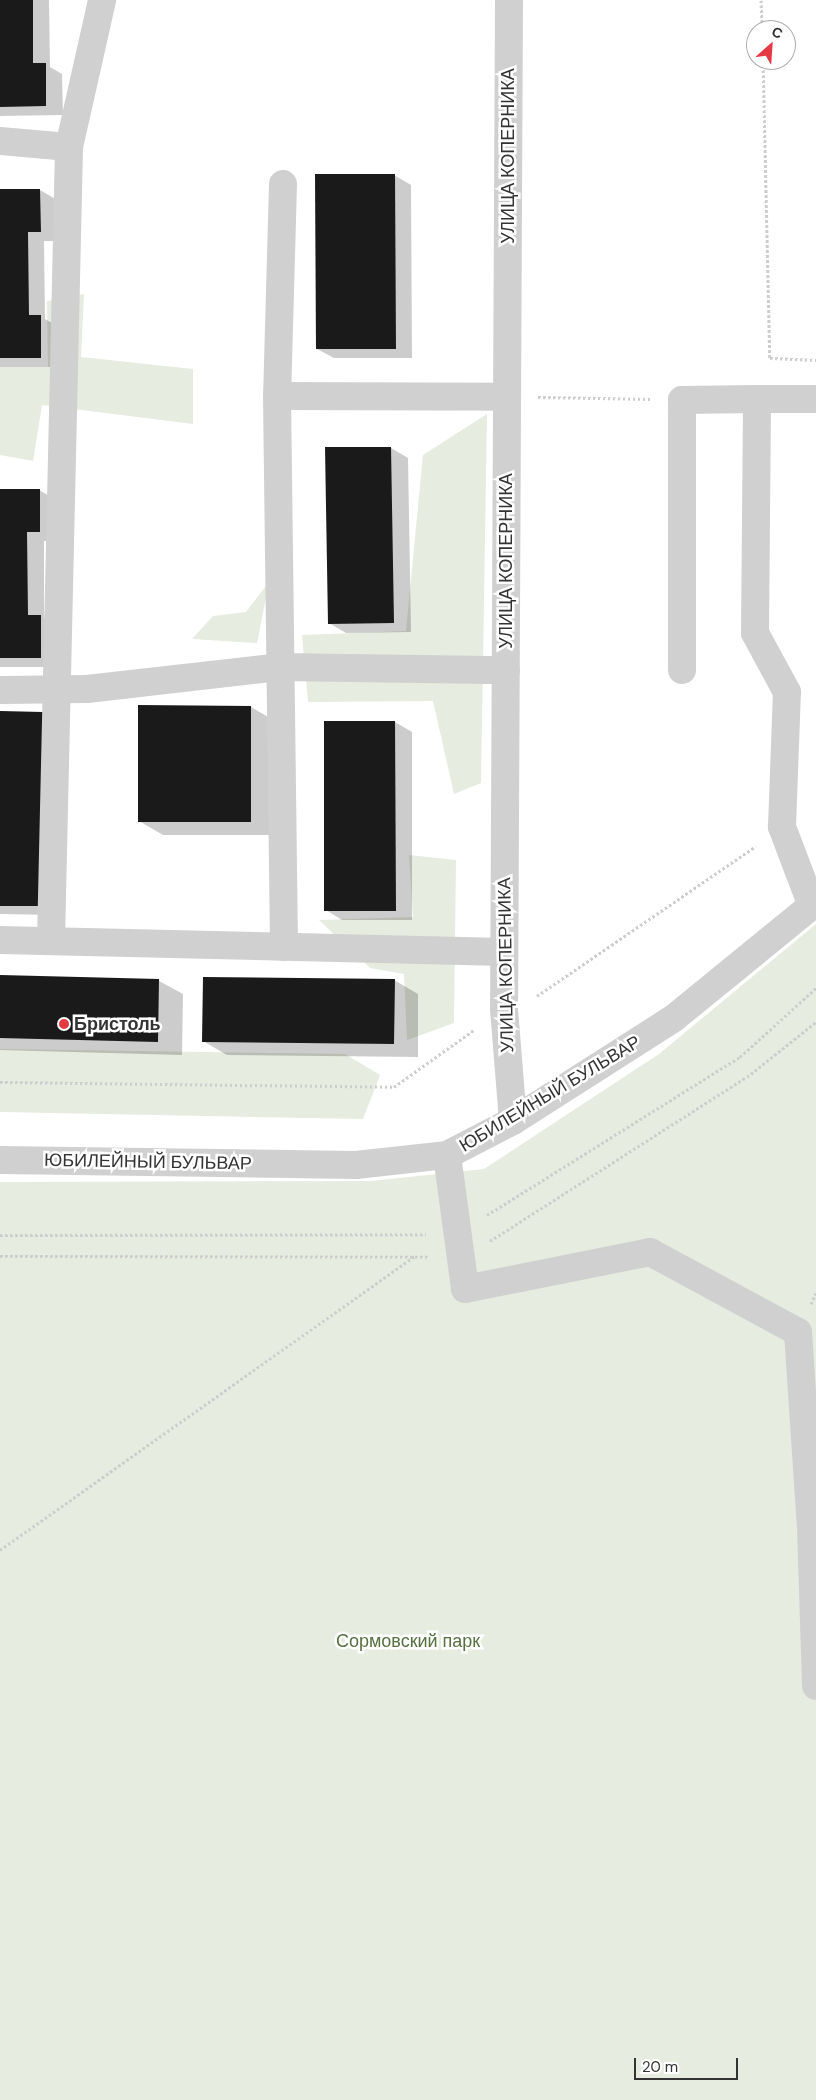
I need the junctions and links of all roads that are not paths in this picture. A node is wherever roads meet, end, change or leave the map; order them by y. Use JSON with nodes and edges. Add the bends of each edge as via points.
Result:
{"nodes":[{"id":1,"x":102,"y":0,"type":"edge"},
{"id":2,"x":509,"y":0,"type":"edge"},
{"id":3,"x":0,"y":141,"type":"edge"},
{"id":4,"x":69,"y":147,"type":"junction"},
{"id":5,"x":283,"y":184,"type":"dead end"},
{"id":6,"x":277,"y":396,"type":"junction"},
{"id":7,"x":507,"y":397,"type":"junction"},
{"id":8,"x":757,"y":399,"type":"junction"},
{"id":9,"x":816,"y":400,"type":"edge"},
{"id":10,"x":280,"y":667,"type":"junction"},
{"id":11,"x":506,"y":670,"type":"junction"},
{"id":12,"x":682,"y":670,"type":"dead end"},
{"id":13,"x":60,"y":689,"type":"junction"},
{"id":14,"x":0,"y":690,"type":"edge"},
{"id":15,"x":814,"y":904,"type":"edge"},
{"id":16,"x":0,"y":940,"type":"edge"},
{"id":17,"x":52,"y":941,"type":"junction"},
{"id":18,"x":284,"y":946,"type":"junction"},
{"id":19,"x":504,"y":952,"type":"junction"},
{"id":20,"x":513,"y":1121,"type":"junction"},
{"id":21,"x":447,"y":1155,"type":"junction"},
{"id":22,"x":0,"y":1160,"type":"edge"},
{"id":23,"x":816,"y":1686,"type":"edge"}],
"edges":[{"from":1,"to":4,"type":"street"},
{"from":2,"to":7,"type":"street","name":"УЛИЦА КОПЕРНИКА"},
{"from":3,"to":4,"type":"street"},
{"from":4,"to":13,"type":"street"},
{"from":5,"to":6,"type":"street"},
{"from":6,"to":7,"type":"street"},
{"from":6,"to":10,"type":"street"},
{"from":7,"to":11,"type":"street","name":"УЛИЦА КОПЕРНИКА"},
{"from":8,"to":9,"type":"street"},
{"from":8,"to":12,"type":"street","via":[[682,400]]},
{"from":8,"to":15,"type":"street","via":[[755,634],[787,692],[782,827]]},
{"from":10,"to":11,"type":"street"},
{"from":10,"to":13,"type":"street"},
{"from":10,"to":18,"type":"street"},
{"from":11,"to":19,"type":"street","name":"УЛИЦА КОПЕРНИКА"},
{"from":13,"to":14,"type":"street"},
{"from":13,"to":17,"type":"street"},
{"from":15,"to":20,"type":"street","name":"ЮБИЛЕЙНЫЙ БУЛЬВАР","via":[[674,1018]]},
{"from":16,"to":17,"type":"street"},
{"from":17,"to":18,"type":"street"},
{"from":18,"to":19,"type":"street"},
{"from":19,"to":20,"type":"street","name":"УЛИЦА КОПЕРНИКА","via":[[504,1009]]},
{"from":20,"to":21,"type":"street","name":"ЮБИЛЕЙНЫЙ БУЛЬВАР"},
{"from":21,"to":22,"type":"street","name":"ЮБИЛЕЙНЫЙ БУЛЬВАР","via":[[356,1165]]},
{"from":21,"to":23,"type":"street","via":[[465,1289],[650,1252],[798,1332],[811,1526]]}]}
